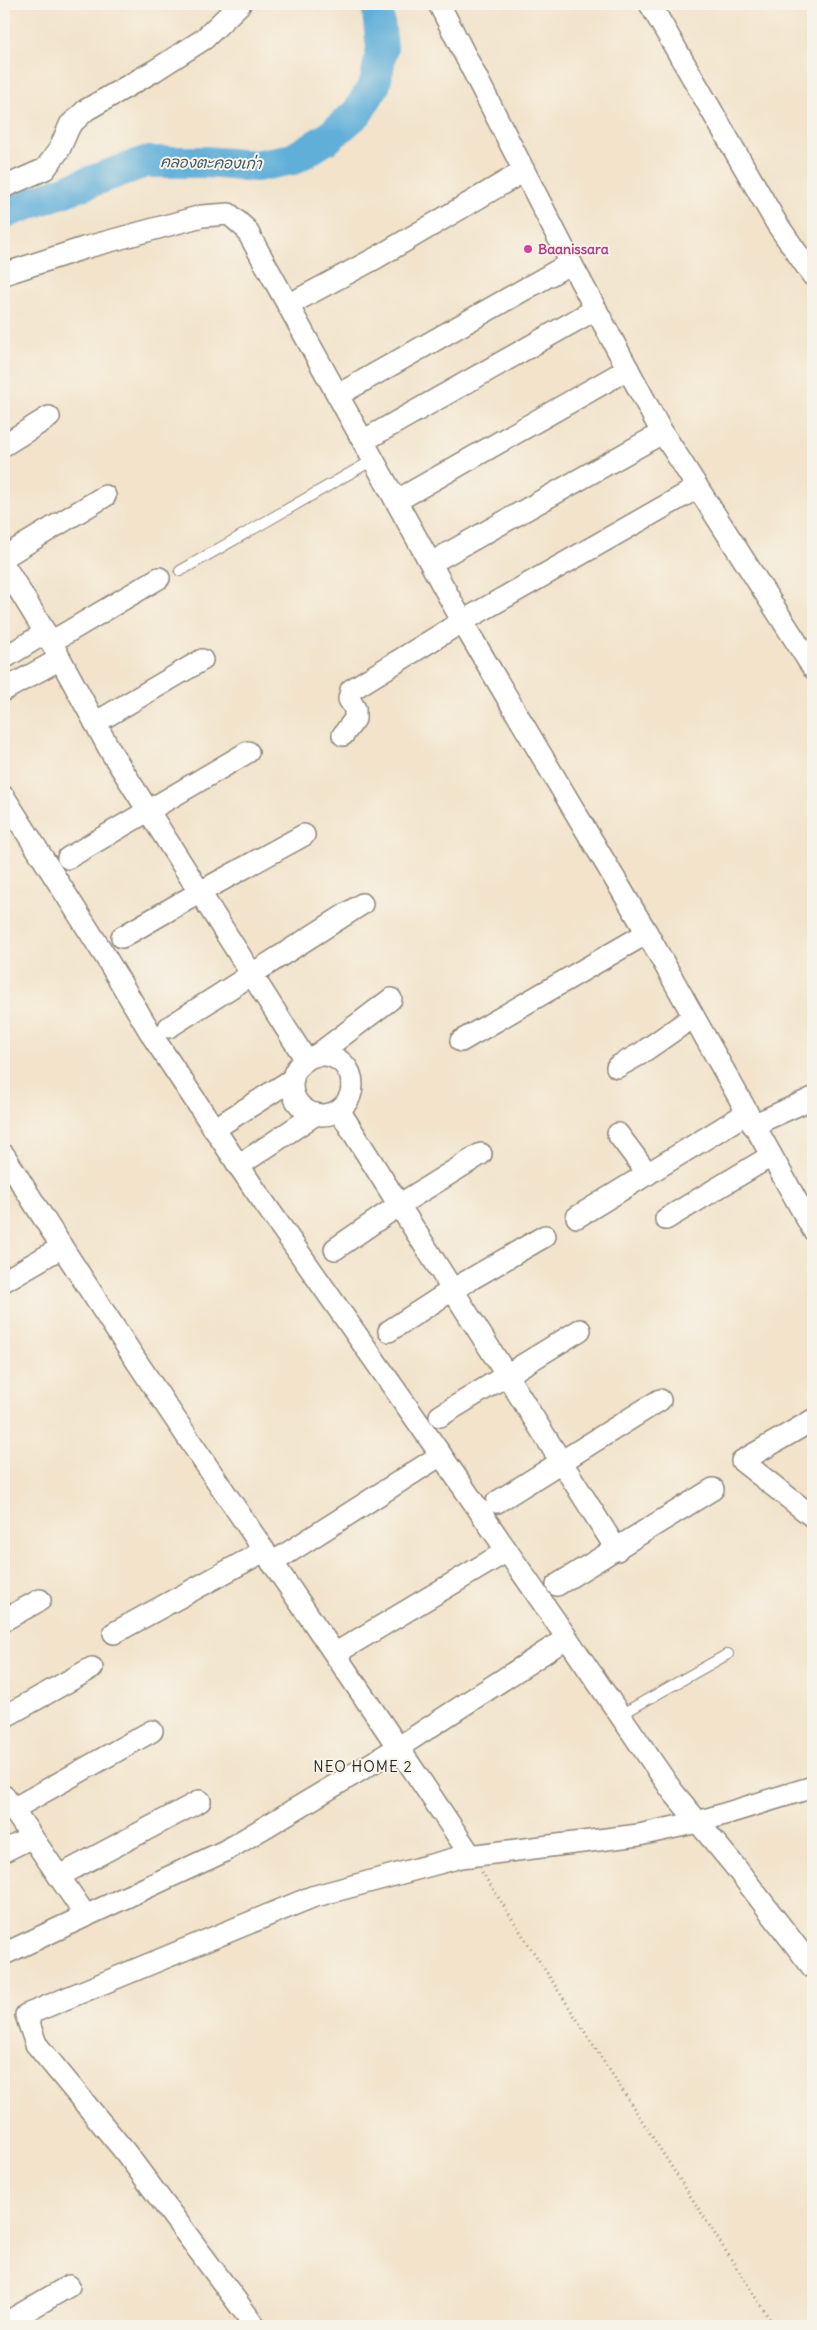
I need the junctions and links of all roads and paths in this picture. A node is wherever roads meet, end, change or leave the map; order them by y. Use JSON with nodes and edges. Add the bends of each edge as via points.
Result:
{"nodes":[{"id":1,"x":240,"y":4,"type":"edge"},
{"id":2,"x":439,"y":4,"type":"edge"},
{"id":3,"x":650,"y":4,"type":"edge"},
{"id":4,"x":524,"y":171,"type":"junction"},
{"id":5,"x":4,"y":187,"type":"edge"},
{"id":6,"x":571,"y":263,"type":"junction"},
{"id":7,"x":4,"y":274,"type":"edge"},
{"id":8,"x":813,"y":276,"type":"edge"},
{"id":9,"x":288,"y":305,"type":"junction"},
{"id":10,"x":596,"y":309,"type":"junction"},
{"id":11,"x":628,"y":369,"type":"junction"},
{"id":12,"x":338,"y":395,"type":"junction"},
{"id":13,"x":49,"y":417,"type":"dead end"},
{"id":14,"x":662,"y":433,"type":"junction"},
{"id":15,"x":363,"y":441,"type":"junction"},
{"id":16,"x":4,"y":445,"type":"edge"},
{"id":17,"x":373,"y":460,"type":"junction"},
{"id":18,"x":697,"y":488,"type":"junction"},
{"id":19,"x":105,"y":496,"type":"dead end"},
{"id":20,"x":396,"y":501,"type":"junction"},
{"id":21,"x":4,"y":557,"type":"edge"},
{"id":22,"x":430,"y":563,"type":"junction"},
{"id":23,"x":4,"y":565,"type":"edge"},
{"id":24,"x":180,"y":570,"type":"dead end"},
{"id":25,"x":159,"y":578,"type":"dead end"},
{"id":26,"x":463,"y":621,"type":"junction"},
{"id":27,"x":52,"y":645,"type":"junction"},
{"id":28,"x":4,"y":658,"type":"edge"},
{"id":29,"x":202,"y":660,"type":"dead end"},
{"id":30,"x":813,"y":668,"type":"edge"},
{"id":31,"x":4,"y":690,"type":"edge"},
{"id":32,"x":95,"y":723,"type":"junction"},
{"id":33,"x":343,"y":735,"type":"dead end"},
{"id":34,"x":248,"y":752,"type":"dead end"},
{"id":35,"x":4,"y":797,"type":"edge"},
{"id":36,"x":149,"y":812,"type":"junction"},
{"id":37,"x":304,"y":835,"type":"dead end"},
{"id":38,"x":68,"y":858,"type":"dead end"},
{"id":39,"x":200,"y":892,"type":"junction"},
{"id":40,"x":362,"y":904,"type":"dead end"},
{"id":41,"x":647,"y":933,"type":"junction"},
{"id":42,"x":122,"y":937,"type":"dead end"},
{"id":43,"x":252,"y":975,"type":"junction"},
{"id":44,"x":391,"y":999,"type":"dead end"},
{"id":45,"x":693,"y":1016,"type":"junction"},
{"id":46,"x":169,"y":1027,"type":"dead end"},
{"id":47,"x":461,"y":1041,"type":"dead end"},
{"id":48,"x":311,"y":1058,"type":"junction"},
{"id":49,"x":617,"y":1067,"type":"dead end"},
{"id":50,"x":293,"y":1079,"type":"junction"},
{"id":51,"x":813,"y":1098,"type":"edge"},
{"id":52,"x":339,"y":1110,"type":"junction"},
{"id":53,"x":316,"y":1114,"type":"junction"},
{"id":54,"x":750,"y":1119,"type":"junction"},
{"id":55,"x":214,"y":1129,"type":"junction"},
{"id":56,"x":618,"y":1134,"type":"dead end"},
{"id":57,"x":481,"y":1154,"type":"dead end"},
{"id":58,"x":4,"y":1155,"type":"edge"},
{"id":59,"x":771,"y":1156,"type":"junction"},
{"id":60,"x":238,"y":1166,"type":"junction"},
{"id":61,"x":648,"y":1174,"type":"junction"},
{"id":62,"x":399,"y":1205,"type":"junction"},
{"id":63,"x":577,"y":1218,"type":"dead end"},
{"id":64,"x":666,"y":1219,"type":"dead end"},
{"id":65,"x":813,"y":1230,"type":"edge"},
{"id":66,"x":545,"y":1236,"type":"dead end"},
{"id":67,"x":62,"y":1246,"type":"junction"},
{"id":68,"x":334,"y":1249,"type":"dead end"},
{"id":69,"x":4,"y":1281,"type":"edge"},
{"id":70,"x":452,"y":1290,"type":"junction"},
{"id":71,"x":580,"y":1330,"type":"dead end"},
{"id":72,"x":389,"y":1331,"type":"dead end"},
{"id":73,"x":507,"y":1376,"type":"junction"},
{"id":74,"x":660,"y":1400,"type":"dead end"},
{"id":75,"x":440,"y":1416,"type":"dead end"},
{"id":76,"x":813,"y":1420,"type":"edge"},
{"id":77,"x":441,"y":1454,"type":"junction"},
{"id":78,"x":561,"y":1462,"type":"junction"},
{"id":79,"x":714,"y":1490,"type":"dead end"},
{"id":80,"x":497,"y":1502,"type":"dead end"},
{"id":81,"x":813,"y":1517,"type":"edge"},
{"id":82,"x":617,"y":1550,"type":"junction"},
{"id":83,"x":507,"y":1551,"type":"junction"},
{"id":84,"x":268,"y":1557,"type":"junction"},
{"id":85,"x":557,"y":1585,"type":"dead end"},
{"id":86,"x":40,"y":1600,"type":"dead end"},
{"id":87,"x":4,"y":1620,"type":"edge"},
{"id":88,"x":114,"y":1633,"type":"dead end"},
{"id":89,"x":567,"y":1638,"type":"junction"},
{"id":90,"x":336,"y":1653,"type":"junction"},
{"id":91,"x":728,"y":1654,"type":"dead end"},
{"id":92,"x":92,"y":1668,"type":"dead end"},
{"id":93,"x":620,"y":1715,"type":"junction"},
{"id":94,"x":4,"y":1717,"type":"edge"},
{"id":95,"x":152,"y":1731,"type":"dead end"},
{"id":96,"x":399,"y":1747,"type":"junction"},
{"id":97,"x":813,"y":1788,"type":"edge"},
{"id":98,"x":200,"y":1801,"type":"dead end"},
{"id":99,"x":8,"y":1802,"type":"edge"},
{"id":100,"x":698,"y":1822,"type":"junction"},
{"id":101,"x":32,"y":1837,"type":"junction"},
{"id":102,"x":4,"y":1851,"type":"edge"},
{"id":103,"x":471,"y":1856,"type":"junction"},
{"id":104,"x":58,"y":1876,"type":"junction"},
{"id":105,"x":86,"y":1916,"type":"junction"},
{"id":106,"x":4,"y":1954,"type":"edge"},
{"id":107,"x":813,"y":1968,"type":"edge"},
{"id":108,"x":69,"y":2286,"type":"dead end"},
{"id":109,"x":4,"y":2324,"type":"edge"},
{"id":110,"x":255,"y":2326,"type":"edge"},
{"id":111,"x":774,"y":2326,"type":"edge"}],
"edges":[{"from":1,"to":5,"type":"street","via":[[204,39],[86,110],[70,125],[59,150],[44,169]]},
{"from":2,"to":4,"type":"street"},
{"from":3,"to":8,"type":"street","via":[[777,224]]},
{"from":4,"to":6,"type":"street"},
{"from":4,"to":9,"type":"street","via":[[376,258]]},
{"from":6,"to":10,"type":"street"},
{"from":6,"to":12,"type":"street"},
{"from":7,"to":9,"type":"street","via":[[202,216],[229,214],[246,229]]},
{"from":9,"to":12,"type":"street"},
{"from":10,"to":11,"type":"street"},
{"from":10,"to":15,"type":"street"},
{"from":11,"to":14,"type":"street"},
{"from":11,"to":20,"type":"street"},
{"from":12,"to":15,"type":"street"},
{"from":13,"to":16,"type":"street"},
{"from":14,"to":18,"type":"street"},
{"from":14,"to":22,"type":"street"},
{"from":15,"to":17,"type":"street"},
{"from":17,"to":20,"type":"street"},
{"from":17,"to":24,"type":"lane"},
{"from":18,"to":26,"type":"street"},
{"from":18,"to":30,"type":"street"},
{"from":19,"to":21,"type":"street"},
{"from":20,"to":22,"type":"street"},
{"from":22,"to":26,"type":"street"},
{"from":23,"to":27,"type":"street"},
{"from":25,"to":27,"type":"street"},
{"from":26,"to":33,"type":"street","via":[[351,690],[348,699],[355,709],[355,719]]},
{"from":26,"to":41,"type":"street"},
{"from":27,"to":28,"type":"street"},
{"from":27,"to":31,"type":"street"},
{"from":27,"to":32,"type":"street"},
{"from":29,"to":32,"type":"street"},
{"from":32,"to":36,"type":"street"},
{"from":34,"to":36,"type":"street"},
{"from":35,"to":55,"type":"street"},
{"from":36,"to":38,"type":"street"},
{"from":36,"to":39,"type":"street"},
{"from":37,"to":39,"type":"street"},
{"from":39,"to":42,"type":"street"},
{"from":39,"to":43,"type":"street"},
{"from":40,"to":43,"type":"street"},
{"from":41,"to":45,"type":"street"},
{"from":41,"to":47,"type":"street"},
{"from":43,"to":46,"type":"street"},
{"from":43,"to":48,"type":"street"},
{"from":44,"to":48,"type":"street"},
{"from":45,"to":49,"type":"street"},
{"from":45,"to":54,"type":"street"},
{"from":48,"to":50,"type":"street","via":[[297,1068]]},
{"from":48,"to":52,"type":"street","via":[[328,1056],[347,1068],[352,1079],[352,1091]]},
{"from":50,"to":53,"type":"street","via":[[297,1101],[305,1110]]},
{"from":50,"to":55,"type":"street"},
{"from":51,"to":54,"type":"street"},
{"from":52,"to":53,"type":"street"},
{"from":52,"to":62,"type":"street"},
{"from":53,"to":60,"type":"street"},
{"from":54,"to":59,"type":"street"},
{"from":54,"to":61,"type":"street"},
{"from":55,"to":60,"type":"street"},
{"from":56,"to":61,"type":"street"},
{"from":57,"to":62,"type":"street"},
{"from":58,"to":67,"type":"street"},
{"from":59,"to":64,"type":"street"},
{"from":59,"to":65,"type":"street"},
{"from":60,"to":77,"type":"street"},
{"from":61,"to":63,"type":"street"},
{"from":62,"to":68,"type":"street"},
{"from":62,"to":70,"type":"street"},
{"from":66,"to":70,"type":"street"},
{"from":67,"to":69,"type":"street"},
{"from":67,"to":84,"type":"street"},
{"from":70,"to":72,"type":"street"},
{"from":70,"to":73,"type":"street"},
{"from":71,"to":73,"type":"street"},
{"from":73,"to":75,"type":"street"},
{"from":73,"to":78,"type":"street"},
{"from":74,"to":78,"type":"street"},
{"from":76,"to":81,"type":"street","via":[[742,1461]]},
{"from":77,"to":83,"type":"street"},
{"from":77,"to":84,"type":"street"},
{"from":78,"to":80,"type":"street"},
{"from":78,"to":82,"type":"street"},
{"from":79,"to":82,"type":"street"},
{"from":82,"to":85,"type":"street"},
{"from":83,"to":89,"type":"street"},
{"from":83,"to":90,"type":"street"},
{"from":84,"to":88,"type":"street"},
{"from":84,"to":90,"type":"street"},
{"from":86,"to":87,"type":"street"},
{"from":89,"to":93,"type":"street"},
{"from":89,"to":96,"type":"street"},
{"from":90,"to":96,"type":"street"},
{"from":91,"to":93,"type":"lane"},
{"from":92,"to":94,"type":"street"},
{"from":93,"to":100,"type":"street","via":[[673,1792]]},
{"from":95,"to":99,"type":"street"},
{"from":96,"to":103,"type":"street"},
{"from":96,"to":105,"type":"street","via":[[225,1851]]},
{"from":97,"to":100,"type":"street"},
{"from":98,"to":104,"type":"street"},
{"from":99,"to":101,"type":"street"},
{"from":100,"to":103,"type":"street","via":[[638,1835]]},
{"from":100,"to":107,"type":"street"},
{"from":101,"to":102,"type":"street"},
{"from":101,"to":104,"type":"street"},
{"from":103,"to":110,"type":"street","via":[[312,1897],[26,2015],[36,2044],[126,2153]]},
{"from":103,"to":111,"type":"path"},
{"from":104,"to":105,"type":"street"},
{"from":105,"to":106,"type":"street"},
{"from":108,"to":109,"type":"street"}]}
